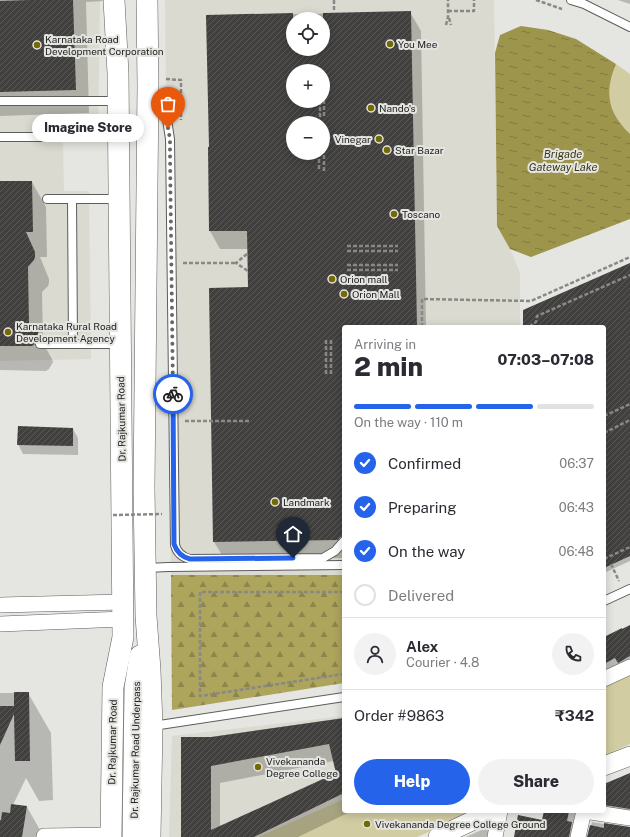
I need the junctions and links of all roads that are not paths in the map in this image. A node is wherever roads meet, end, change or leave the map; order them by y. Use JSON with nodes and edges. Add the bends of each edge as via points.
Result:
{"nodes":[{"id":1,"x":114,"y":0,"type":"edge"},
{"id":2,"x":147,"y":0,"type":"edge"},
{"id":3,"x":571,"y":0,"type":"edge"},
{"id":4,"x":630,"y":27,"type":"edge"},
{"id":5,"x":148,"y":86,"type":"junction"},
{"id":6,"x":0,"y":101,"type":"edge"},
{"id":7,"x":118,"y":101,"type":"junction"},
{"id":8,"x":0,"y":137,"type":"edge"},
{"id":9,"x":118,"y":137,"type":"junction"},
{"id":10,"x":47,"y":199,"type":"dead end"},
{"id":11,"x":72,"y":199,"type":"junction"},
{"id":12,"x":119,"y":199,"type":"junction"},
{"id":13,"x":40,"y":344,"type":"dead end"},
{"id":14,"x":73,"y":344,"type":"junction"},
{"id":15,"x":120,"y":344,"type":"junction"},
{"id":16,"x":342,"y":543,"type":"edge"},
{"id":17,"x":342,"y":565,"type":"edge"},
{"id":18,"x":146,"y":568,"type":"junction"},
{"id":19,"x":627,"y":590,"type":"edge"},
{"id":20,"x":606,"y":600,"type":"edge"},
{"id":21,"x":0,"y":605,"type":"edge"},
{"id":22,"x":123,"y":611,"type":"junction"},
{"id":23,"x":32,"y":614,"type":"junction"},
{"id":24,"x":146,"y":616,"type":"junction"},
{"id":25,"x":0,"y":624,"type":"edge"},
{"id":26,"x":630,"y":667,"type":"edge"},
{"id":27,"x":606,"y":678,"type":"edge"},
{"id":28,"x":342,"y":697,"type":"edge"},
{"id":29,"x":152,"y":726,"type":"junction"},
{"id":30,"x":630,"y":756,"type":"edge"},
{"id":31,"x":606,"y":765,"type":"edge"},
{"id":32,"x":489,"y":813,"type":"edge"},
{"id":33,"x":500,"y":813,"type":"edge"},
{"id":34,"x":584,"y":813,"type":"edge"},
{"id":35,"x":597,"y":813,"type":"edge"},
{"id":36,"x":630,"y":818,"type":"edge"},
{"id":37,"x":111,"y":836,"type":"edge"},
{"id":38,"x":44,"y":837,"type":"edge"},
{"id":39,"x":133,"y":837,"type":"edge"},
{"id":40,"x":150,"y":837,"type":"edge"},
{"id":41,"x":438,"y":837,"type":"edge"},
{"id":42,"x":495,"y":837,"type":"edge"},
{"id":43,"x":578,"y":837,"type":"edge"}],
"edges":[{"from":1,"to":7,"type":"main road","name":"Dr. Rajkumar Road"},
{"from":2,"to":5,"type":"main road"},
{"from":3,"to":4,"type":"lane"},
{"from":5,"to":16,"type":"lane","via":[[164,107],[170,139],[176,550],[184,558],[190,559],[323,558]]},
{"from":5,"to":18,"type":"main road","via":[[144,481]]},
{"from":6,"to":7,"type":"lane"},
{"from":7,"to":9,"type":"main road","name":"Dr. Rajkumar Road"},
{"from":8,"to":9,"type":"lane"},
{"from":9,"to":12,"type":"main road","name":"Dr. Rajkumar Road"},
{"from":10,"to":11,"type":"lane"},
{"from":11,"to":12,"type":"lane"},
{"from":11,"to":14,"type":"lane"},
{"from":12,"to":15,"type":"main road","name":"Dr. Rajkumar Road"},
{"from":13,"to":14,"type":"lane"},
{"from":14,"to":15,"type":"lane"},
{"from":15,"to":22,"type":"main road","name":"Dr. Rajkumar Road"},
{"from":17,"to":18,"type":"lane"},
{"from":18,"to":24,"type":"main road"},
{"from":19,"to":20,"type":"lane"},
{"from":21,"to":23,"type":"street"},
{"from":22,"to":23,"type":"street"},
{"from":22,"to":37,"type":"main road","name":"Dr. Rajkumar Road","via":[[123,637],[113,687]]},
{"from":23,"to":25,"type":"street"},
{"from":24,"to":29,"type":"main road"},
{"from":24,"to":39,"type":"main road","name":"Dr. Rajkumar Road Underpass","via":[[135,688]]},
{"from":26,"to":27,"type":"street"},
{"from":28,"to":29,"type":"lane"},
{"from":29,"to":40,"type":"main road"},
{"from":30,"to":31,"type":"street"},
{"from":32,"to":41,"type":"street"},
{"from":33,"to":42,"type":"street"},
{"from":34,"to":43,"type":"street"},
{"from":35,"to":36,"type":"street"},
{"from":37,"to":38,"type":"street"}]}
